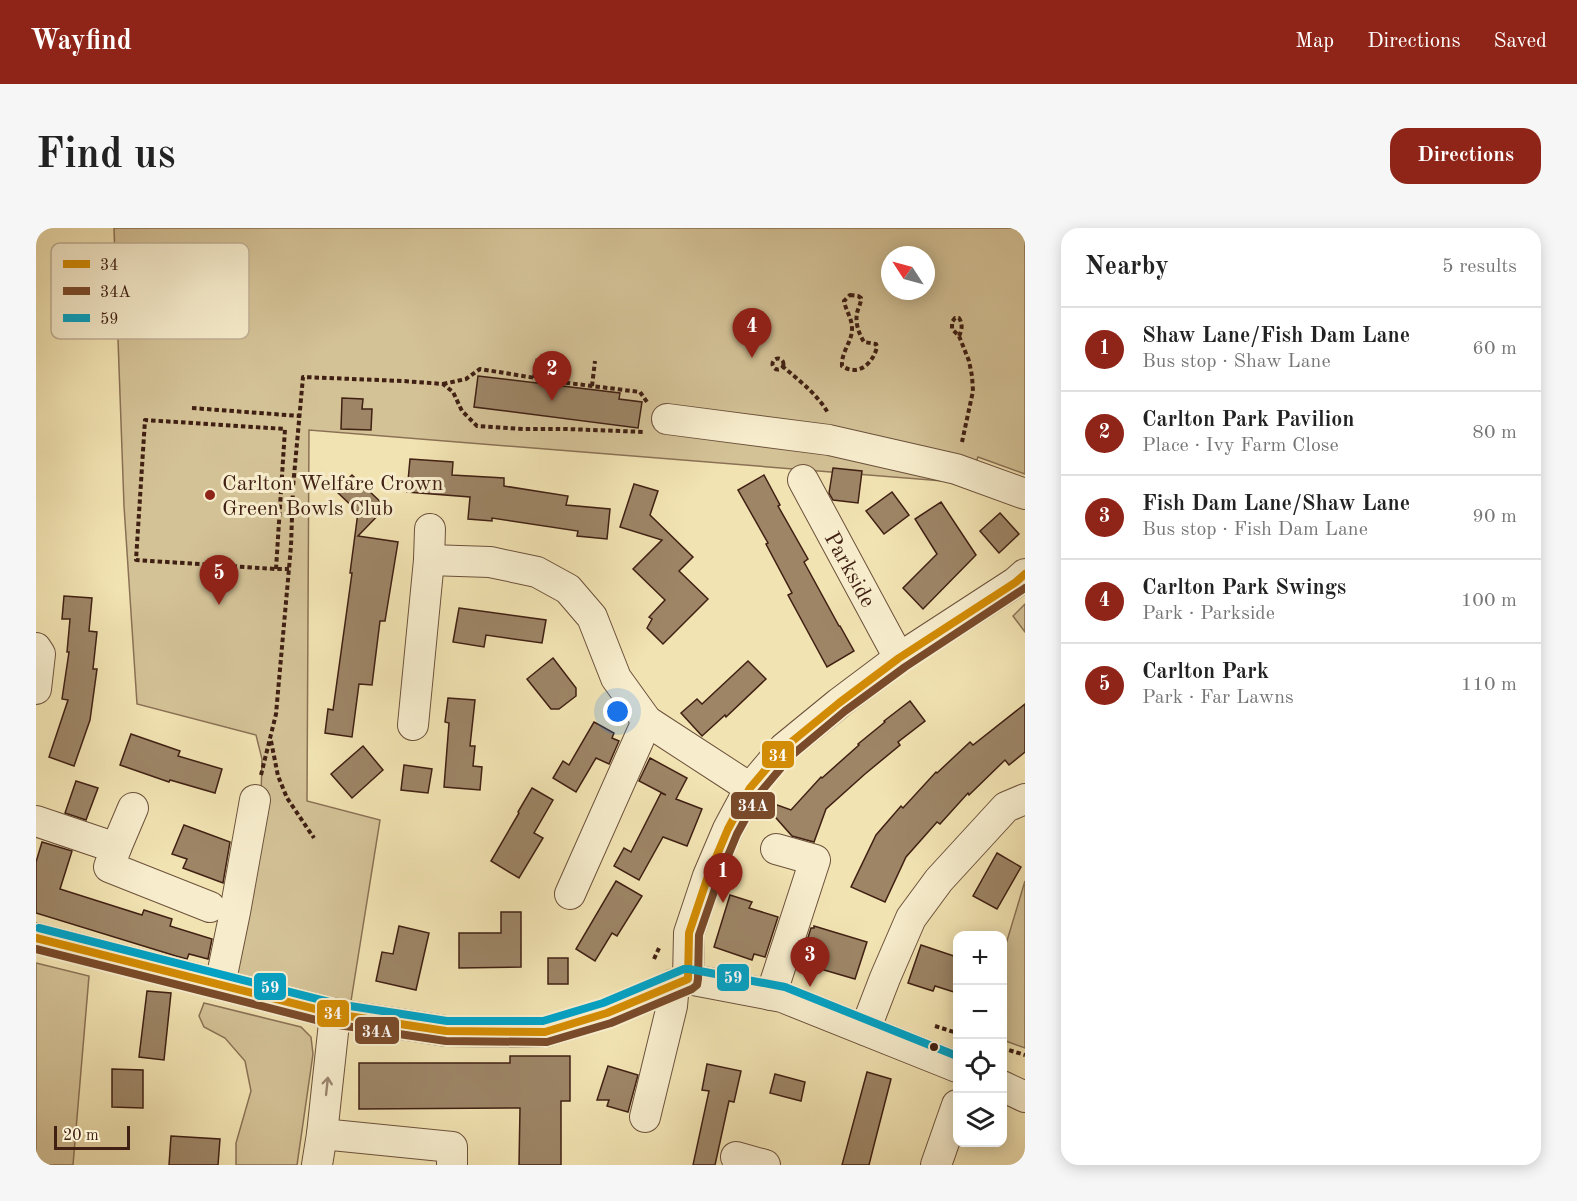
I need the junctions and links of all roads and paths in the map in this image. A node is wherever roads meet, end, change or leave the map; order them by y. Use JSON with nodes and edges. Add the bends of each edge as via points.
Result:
{"nodes":[{"id":1,"x":858,"y":327,"type":"joint"},
{"id":2,"x":959,"y":336,"type":"dead end"},
{"id":3,"x":538,"y":357,"type":"dead end"},
{"id":4,"x":595,"y":361,"type":"dead end"},
{"id":5,"x":783,"y":366,"type":"dead end"},
{"id":6,"x":534,"y":378,"type":"junction"},
{"id":7,"x":443,"y":384,"type":"junction"},
{"id":8,"x":592,"y":386,"type":"junction"},
{"id":9,"x":192,"y":408,"type":"dead end"},
{"id":10,"x":300,"y":416,"type":"junction"},
{"id":11,"x":661,"y":418,"type":"junction"},
{"id":12,"x":829,"y":440,"type":"junction"},
{"id":13,"x":956,"y":469,"type":"junction"},
{"id":14,"x":803,"y":480,"type":"dead end"},
{"id":15,"x":1025,"y":494,"type":"edge"},
{"id":16,"x":430,"y":529,"type":"dead end"},
{"id":17,"x":429,"y":560,"type":"junction"},
{"id":18,"x":276,"y":568,"type":"junction"},
{"id":19,"x":289,"y":569,"type":"junction"},
{"id":20,"x":1025,"y":574,"type":"edge"},
{"id":21,"x":36,"y":648,"type":"edge"},
{"id":22,"x":899,"y":658,"type":"junction"},
{"id":23,"x":36,"y":688,"type":"edge"},
{"id":24,"x":647,"y":720,"type":"junction"},
{"id":25,"x":413,"y":725,"type":"dead end"},
{"id":26,"x":270,"y":739,"type":"junction"},
{"id":27,"x":750,"y":788,"type":"junction"},
{"id":28,"x":1025,"y":799,"type":"edge"},
{"id":29,"x":255,"y":800,"type":"joint"},
{"id":30,"x":133,"y":808,"type":"dead end"},
{"id":31,"x":36,"y":821,"type":"edge"},
{"id":32,"x":314,"y":838,"type":"dead end"},
{"id":33,"x":116,"y":848,"type":"junction"},
{"id":34,"x":776,"y":849,"type":"dead end"},
{"id":35,"x":570,"y":894,"type":"dead end"},
{"id":36,"x":210,"y":908,"type":"dead end"},
{"id":37,"x":36,"y":938,"type":"edge"},
{"id":38,"x":681,"y":981,"type":"junction"},
{"id":39,"x":220,"y":985,"type":"junction"},
{"id":40,"x":771,"y":995,"type":"junction"},
{"id":41,"x":335,"y":1014,"type":"junction"},
{"id":42,"x":865,"y":1030,"type":"junction"},
{"id":43,"x":1007,"y":1050,"type":"edge"},
{"id":44,"x":1025,"y":1055,"type":"edge"},
{"id":45,"x":953,"y":1064,"type":"edge"},
{"id":46,"x":953,"y":1116,"type":"edge"},
{"id":47,"x":645,"y":1117,"type":"dead end"},
{"id":48,"x":322,"y":1134,"type":"junction"},
{"id":49,"x":736,"y":1157,"type":"dead end"},
{"id":50,"x":317,"y":1165,"type":"edge"},
{"id":51,"x":452,"y":1165,"type":"edge"},
{"id":52,"x":765,"y":1165,"type":"edge"},
{"id":53,"x":936,"y":1165,"type":"edge"}],
"edges":[{"from":1,"to":1,"type":"path","via":[[861,298],[850,295],[844,301],[852,332],[841,361],[842,366],[851,370],[867,365],[877,346],[864,342]]},
{"from":2,"to":13,"type":"path","via":[[969,361],[973,391]]},
{"from":3,"to":6,"type":"path"},
{"from":4,"to":8,"type":"path"},
{"from":5,"to":12,"type":"path","via":[[825,407],[832,424]]},
{"from":6,"to":7,"type":"path","via":[[480,369],[466,379]]},
{"from":6,"to":8,"type":"path"},
{"from":7,"to":10,"type":"path","via":[[303,377]]},
{"from":7,"to":11,"type":"path","via":[[477,426],[647,432]]},
{"from":8,"to":11,"type":"path","via":[[640,392]]},
{"from":9,"to":10,"type":"path"},
{"from":10,"to":19,"type":"path"},
{"from":11,"to":12,"type":"street"},
{"from":12,"to":13,"type":"street"},
{"from":13,"to":15,"type":"street"},
{"from":14,"to":22,"type":"street","name":"Parkside"},
{"from":16,"to":17,"type":"street"},
{"from":17,"to":24,"type":"street","via":[[490,562],[537,572],[568,589],[592,617],[616,678]]},
{"from":17,"to":25,"type":"street"},
{"from":18,"to":18,"type":"path","via":[[136,560],[145,420],[285,429]]},
{"from":18,"to":19,"type":"path"},
{"from":19,"to":26,"type":"path","via":[[276,714]]},
{"from":20,"to":22,"type":"street"},
{"from":21,"to":23,"type":"street","via":[[40,654]]},
{"from":22,"to":27,"type":"street","via":[[784,748]]},
{"from":24,"to":27,"type":"street"},
{"from":24,"to":35,"type":"street"},
{"from":26,"to":29,"type":"path"},
{"from":26,"to":32,"type":"path","via":[[287,798]]},
{"from":27,"to":38,"type":"street","via":[[708,876],[689,933]]},
{"from":28,"to":42,"type":"street","via":[[1006,807],[939,880],[911,918]]},
{"from":29,"to":39,"type":"street"},
{"from":30,"to":33,"type":"street"},
{"from":31,"to":33,"type":"street"},
{"from":33,"to":36,"type":"street","via":[[110,867]]},
{"from":34,"to":40,"type":"street","via":[[815,860]]},
{"from":37,"to":39,"type":"street"},
{"from":38,"to":40,"type":"street"},
{"from":38,"to":41,"type":"street","via":[[607,1013],[544,1032],[446,1031]]},
{"from":38,"to":47,"type":"street"},
{"from":39,"to":41,"type":"street"},
{"from":40,"to":42,"type":"street"},
{"from":48,"to":41,"type":"street","one_way":true},
{"from":42,"to":45,"type":"street"},
{"from":43,"to":44,"type":"path"},
{"from":46,"to":53,"type":"street"},
{"from":48,"to":50,"type":"street"},
{"from":48,"to":51,"type":"street","via":[[452,1147]]},
{"from":49,"to":52,"type":"street"}]}
